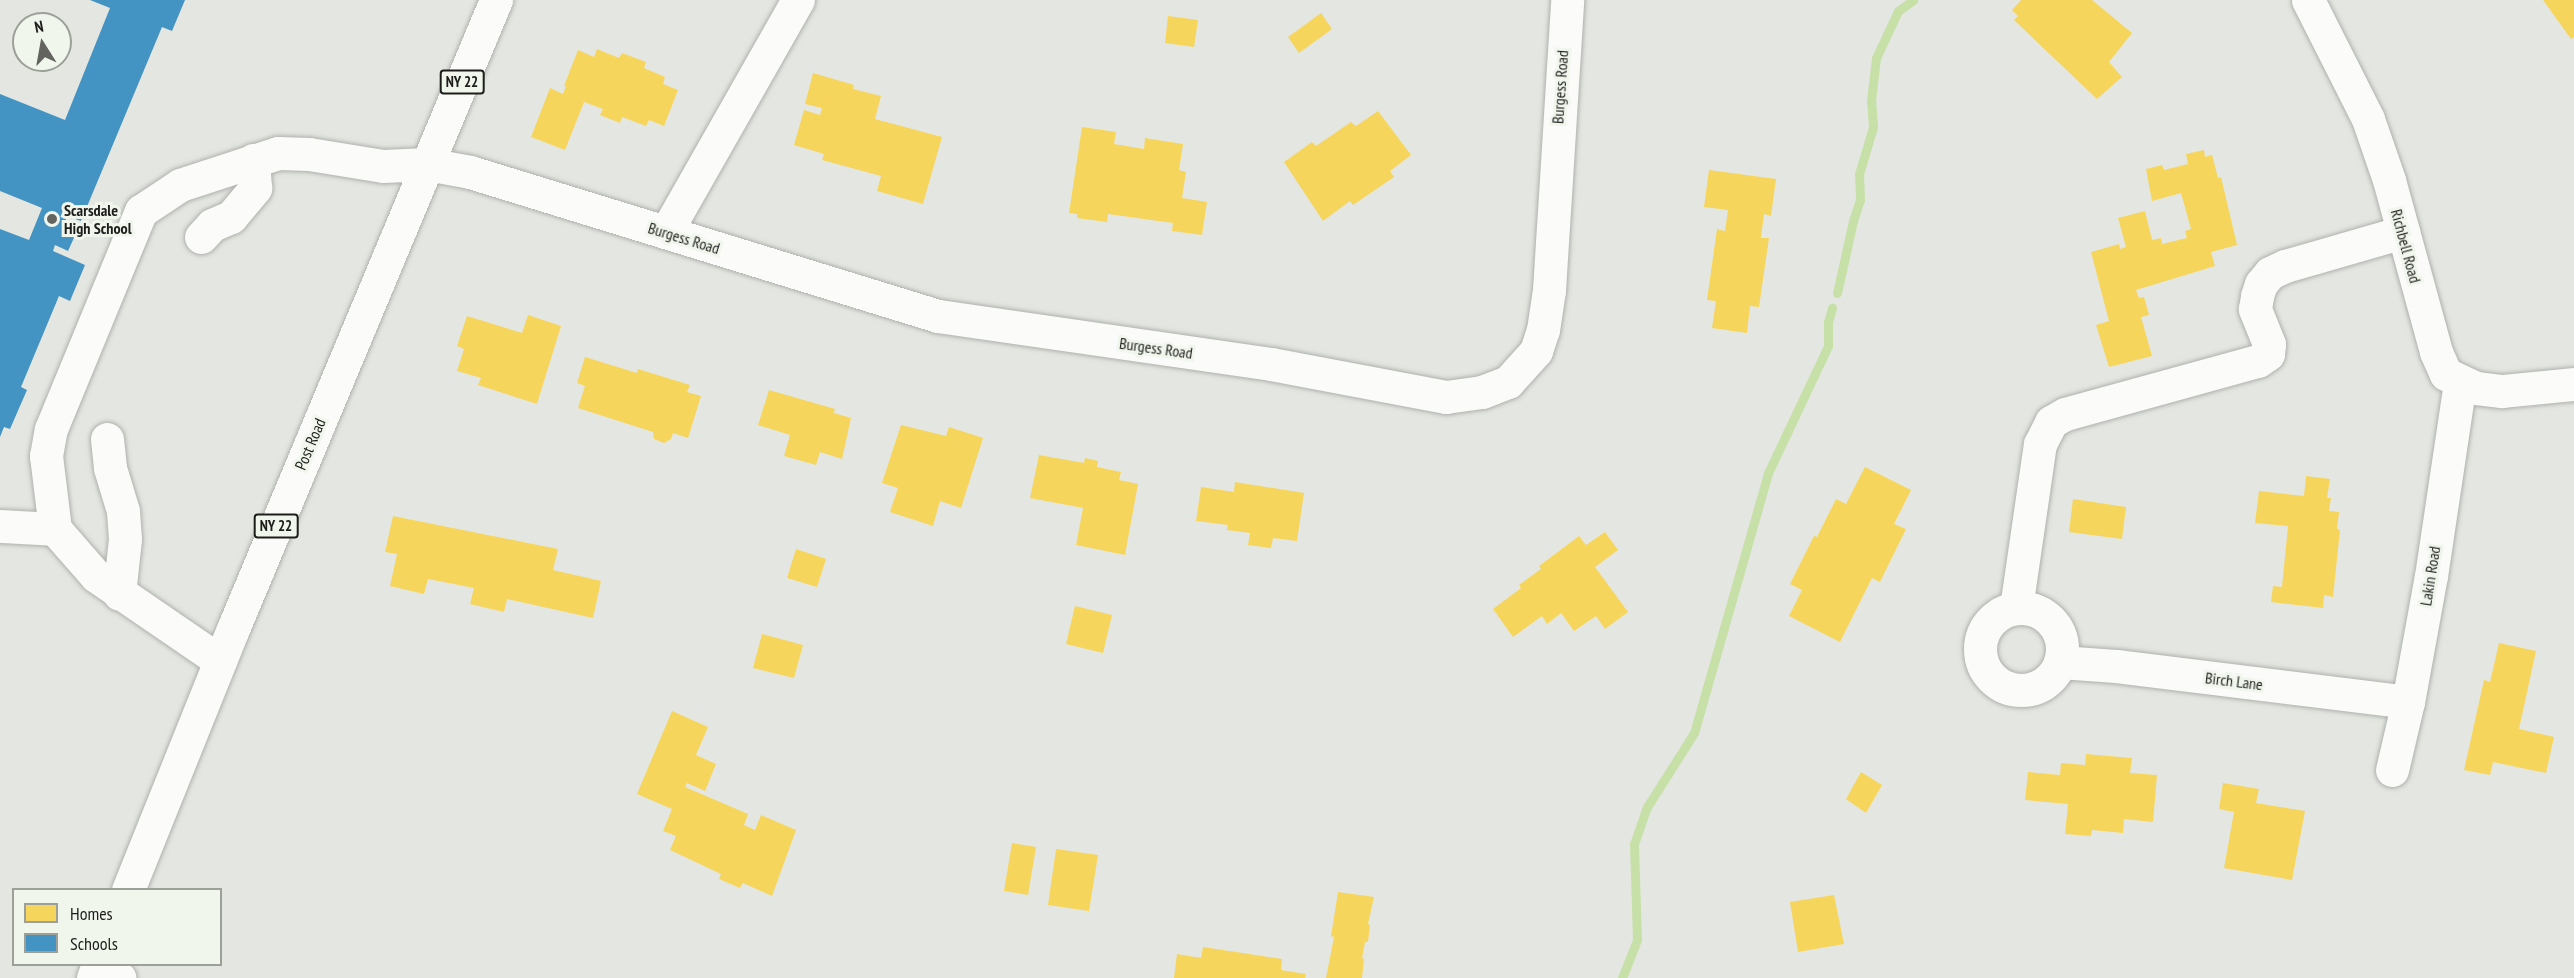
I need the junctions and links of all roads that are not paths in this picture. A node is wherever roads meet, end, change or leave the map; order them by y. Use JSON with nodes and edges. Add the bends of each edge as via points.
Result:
{"nodes":[{"id":1,"x":496,"y":0,"type":"edge"},
{"id":2,"x":798,"y":0,"type":"edge"},
{"id":3,"x":1567,"y":0,"type":"edge"},
{"id":4,"x":2308,"y":0,"type":"edge"},
{"id":5,"x":253,"y":160,"type":"junction"},
{"id":6,"x":427,"y":164,"type":"junction"},
{"id":7,"x":666,"y":232,"type":"junction"},
{"id":8,"x":2403,"y":232,"type":"junction"},
{"id":9,"x":201,"y":237,"type":"dead end"},
{"id":10,"x":2460,"y":382,"type":"junction"},
{"id":11,"x":2574,"y":384,"type":"edge"},
{"id":12,"x":107,"y":439,"type":"dead end"},
{"id":13,"x":0,"y":526,"type":"edge"},
{"id":14,"x":55,"y":529,"type":"junction"},
{"id":15,"x":119,"y":594,"type":"junction"},
{"id":16,"x":2016,"y":608,"type":"junction"},
{"id":17,"x":220,"y":661,"type":"junction"},
{"id":18,"x":2060,"y":663,"type":"junction"},
{"id":19,"x":2408,"y":702,"type":"junction"},
{"id":20,"x":2392,"y":770,"type":"dead end"},
{"id":21,"x":129,"y":888,"type":"edge"}],
"edges":[{"from":1,"to":6,"type":"street","name":"Post Road","number":"NY 22"},
{"from":2,"to":7,"type":"street"},
{"from":3,"to":7,"type":"street","name":"Burgess Road","via":[[1549,290],[1543,330],[1536,351],[1520,370],[1508,382],[1482,392],[1446,397],[1271,364],[938,316]]},
{"from":4,"to":8,"type":"street","name":"Richbell Road","via":[[2367,119]]},
{"from":5,"to":6,"type":"street","name":"Burgess Road","via":[[278,153],[299,153],[383,166]]},
{"from":5,"to":9,"type":"street","via":[[255,188],[231,217],[212,225]]},
{"from":5,"to":14,"type":"street","name":"Burgess Road","via":[[180,185],[141,211],[51,429],[46,456]]},
{"from":6,"to":7,"type":"street","name":"Burgess Road","via":[[470,172]]},
{"from":6,"to":17,"type":"street","name":"Post Road","number":"NY 22"},
{"from":8,"to":10,"type":"street","name":"Richbell Road","via":[[2436,352],[2446,374]]},
{"from":8,"to":16,"type":"street","via":[[2270,273],[2257,296],[2256,309],[2269,344],[2268,354],[2258,361],[2065,414],[2052,422],[2040,444]]},
{"from":10,"to":11,"type":"street","via":[[2502,391]]},
{"from":10,"to":19,"type":"street","name":"Lakin Road"},
{"from":12,"to":15,"type":"street","via":[[110,468],[124,520]]},
{"from":13,"to":14,"type":"street"},
{"from":14,"to":15,"type":"street","via":[[96,576]]},
{"from":15,"to":17,"type":"street"},
{"from":16,"to":18,"type":"street","via":[[2042,614],[2053,624],[2061,642]]},
{"from":16,"to":18,"type":"street","via":[[1988,624],[1982,636],[1979,649],[1990,677],[2011,689],[2025,690],[2050,678]]},
{"from":17,"to":21,"type":"street","name":"Post Road","number":"NY 22"},
{"from":18,"to":19,"type":"street","name":"Birch Lane","via":[[2116,666]]},
{"from":19,"to":20,"type":"street","name":"Lakin Road"}]}
